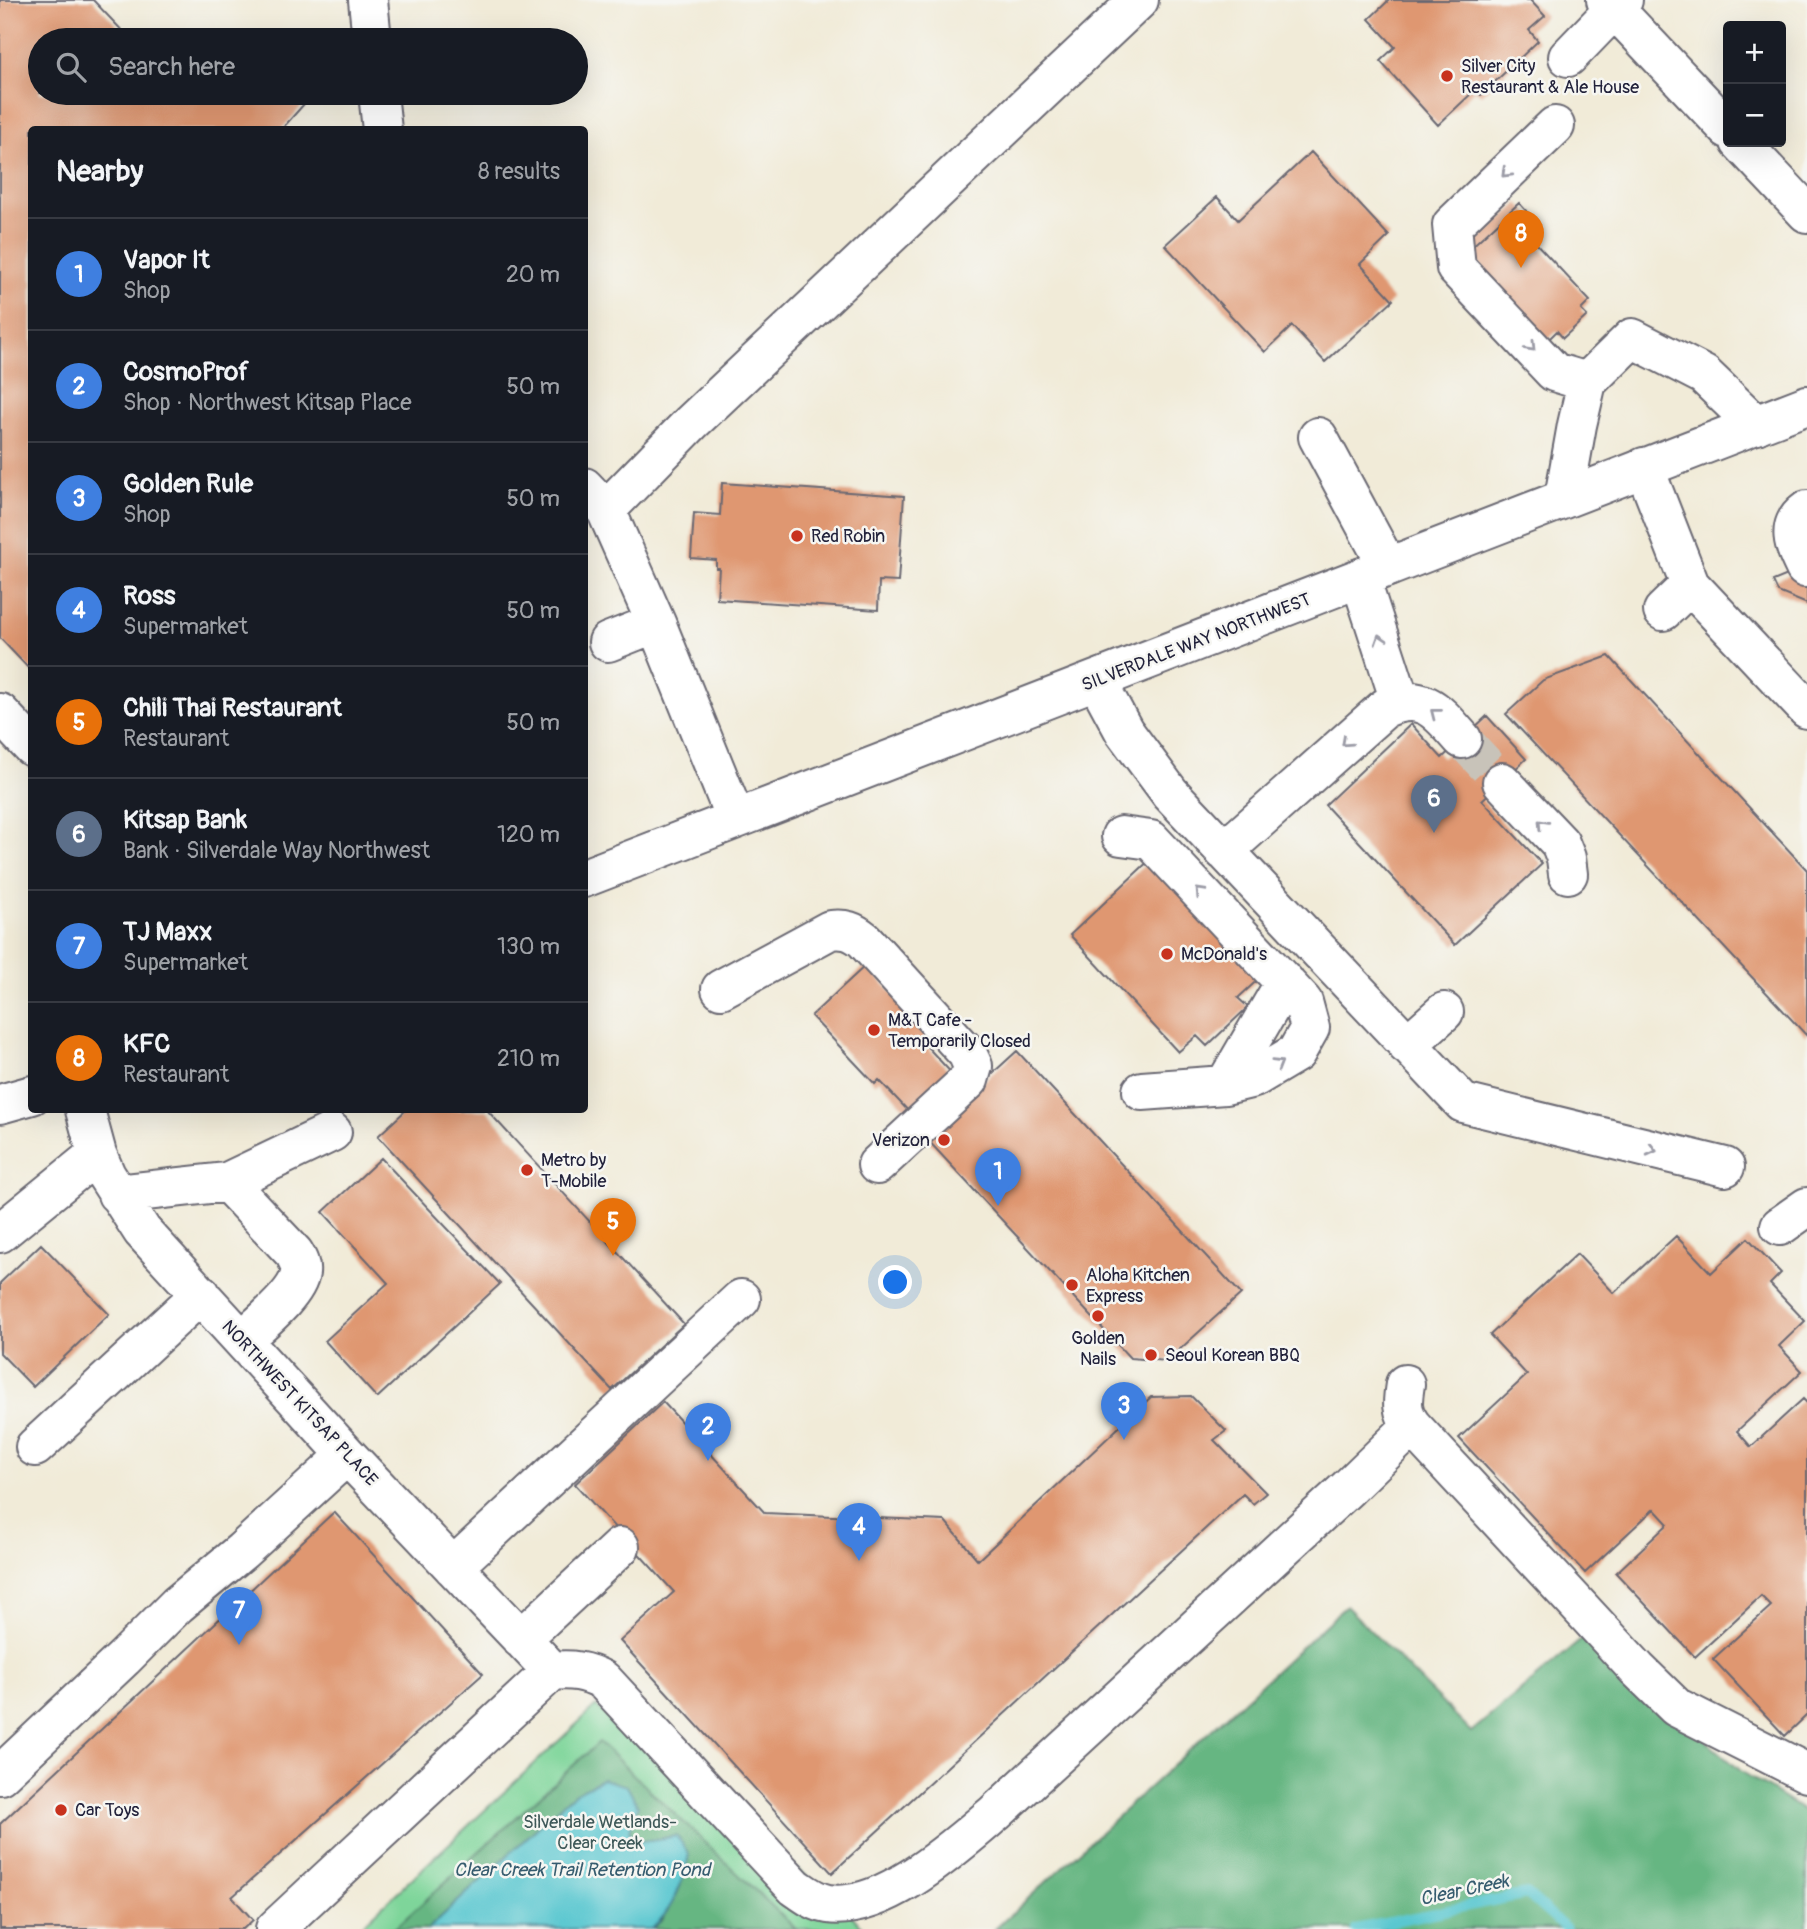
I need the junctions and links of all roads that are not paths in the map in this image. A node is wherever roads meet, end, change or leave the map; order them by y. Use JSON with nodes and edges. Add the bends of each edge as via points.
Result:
{"nodes":[{"id":1,"x":368,"y":0,"type":"edge"},
{"id":2,"x":1139,"y":0,"type":"edge"},
{"id":3,"x":1614,"y":3,"type":"edge"},
{"id":4,"x":372,"y":28,"type":"edge"},
{"id":5,"x":1568,"y":57,"type":"dead end"},
{"id":6,"x":379,"y":105,"type":"edge"},
{"id":7,"x":1723,"y":123,"type":"edge"},
{"id":8,"x":382,"y":126,"type":"edge"},
{"id":9,"x":1555,"y":126,"type":"dead end"},
{"id":10,"x":1745,"y":147,"type":"edge"},
{"id":11,"x":1807,"y":213,"type":"edge"},
{"id":12,"x":1587,"y":382,"type":"junction"},
{"id":13,"x":1807,"y":405,"type":"edge"},
{"id":14,"x":1756,"y":425,"type":"junction"},
{"id":15,"x":1318,"y":437,"type":"dead end"},
{"id":16,"x":1644,"y":467,"type":"junction"},
{"id":17,"x":1564,"y":498,"type":"junction"},
{"id":18,"x":595,"y":499,"type":"edge"},
{"id":19,"x":1807,"y":510,"type":"edge"},
{"id":20,"x":1805,"y":568,"type":"dead end"},
{"id":21,"x":1374,"y":572,"type":"junction"},
{"id":22,"x":1690,"y":585,"type":"junction"},
{"id":23,"x":1663,"y":611,"type":"dead end"},
{"id":24,"x":656,"y":623,"type":"junction"},
{"id":25,"x":608,"y":642,"type":"dead end"},
{"id":26,"x":1097,"y":681,"type":"junction"},
{"id":27,"x":1400,"y":701,"type":"junction"},
{"id":28,"x":1807,"y":709,"type":"edge"},
{"id":29,"x":0,"y":713,"type":"edge"},
{"id":30,"x":1462,"y":739,"type":"tunnel mouth"},
{"id":31,"x":28,"y":743,"type":"edge"},
{"id":32,"x":1502,"y":782,"type":"tunnel mouth"},
{"id":33,"x":736,"y":818,"type":"junction"},
{"id":34,"x":1121,"y":836,"type":"dead end"},
{"id":35,"x":1224,"y":851,"type":"junction"},
{"id":36,"x":1568,"y":874,"type":"dead end"},
{"id":37,"x":588,"y":876,"type":"edge"},
{"id":38,"x":721,"y":989,"type":"dead end"},
{"id":39,"x":1444,"y":1012,"type":"dead end"},
{"id":40,"x":1407,"y":1045,"type":"junction"},
{"id":41,"x":1142,"y":1091,"type":"dead end"},
{"id":42,"x":28,"y":1096,"type":"edge"},
{"id":43,"x":0,"y":1104,"type":"edge"},
{"id":44,"x":86,"y":1113,"type":"edge"},
{"id":45,"x":332,"y":1132,"type":"dead end"},
{"id":46,"x":97,"y":1154,"type":"junction"},
{"id":47,"x":877,"y":1165,"type":"dead end"},
{"id":48,"x":1725,"y":1167,"type":"dead end"},
{"id":49,"x":227,"y":1182,"type":"junction"},
{"id":50,"x":117,"y":1194,"type":"junction"},
{"id":51,"x":0,"y":1233,"type":"edge"},
{"id":52,"x":201,"y":1294,"type":"junction"},
{"id":53,"x":741,"y":1299,"type":"dead end"},
{"id":54,"x":242,"y":1340,"type":"junction"},
{"id":55,"x":1405,"y":1384,"type":"dead end"},
{"id":56,"x":1412,"y":1426,"type":"junction"},
{"id":57,"x":35,"y":1447,"type":"dead end"},
{"id":58,"x":347,"y":1455,"type":"junction"},
{"id":59,"x":620,"y":1547,"type":"dead end"},
{"id":60,"x":453,"y":1567,"type":"junction"},
{"id":61,"x":522,"y":1639,"type":"junction"},
{"id":62,"x":552,"y":1671,"type":"junction"},
{"id":63,"x":1807,"y":1773,"type":"edge"},
{"id":64,"x":0,"y":1776,"type":"edge"},
{"id":65,"x":275,"y":1929,"type":"edge"}],
"edges":[{"from":1,"to":4,"type":"main road"},
{"from":2,"to":18,"type":"main road","via":[[691,423]]},
{"from":3,"to":5,"type":"main road"},
{"from":3,"to":7,"type":"main road"},
{"from":6,"to":8,"type":"main road"},
{"from":9,"to":12,"type":"main road","one_way":true,"via":[[1452,225],[1456,268],[1554,372]]},
{"from":10,"to":11,"type":"main road"},
{"from":12,"to":14,"type":"main road","via":[[1632,338],[1704,375]]},
{"from":12,"to":17,"type":"main road"},
{"from":13,"to":14,"type":"main road","name":"SILVERDALE WAY NORTHWEST"},
{"from":14,"to":16,"type":"main road","name":"SILVERDALE WAY NORTHWEST"},
{"from":15,"to":21,"type":"main road"},
{"from":16,"to":17,"type":"main road","name":"SILVERDALE WAY NORTHWEST"},
{"from":16,"to":22,"type":"main road"},
{"from":17,"to":21,"type":"main road","name":"SILVERDALE WAY NORTHWEST"},
{"from":18,"to":24,"type":"main road"},
{"from":19,"to":20,"type":"main road","via":[[1794,524],[1792,534]]},
{"from":21,"to":26,"type":"main road","name":"SILVERDALE WAY NORTHWEST"},
{"from":27,"to":21,"type":"main road","one_way":true},
{"from":22,"to":23,"type":"main road"},
{"from":22,"to":28,"type":"main road"},
{"from":24,"to":25,"type":"main road"},
{"from":24,"to":33,"type":"main road"},
{"from":26,"to":33,"type":"main road","name":"SILVERDALE WAY NORTHWEST"},
{"from":26,"to":35,"type":"main road","via":[[1124,731],[1170,793]]},
{"from":30,"to":27,"type":"main road","one_way":true,"via":[[1439,713],[1421,702]]},
{"from":27,"to":35,"type":"main road","one_way":true,"via":[[1385,708]]},
{"from":29,"to":31,"type":"main road"},
{"from":36,"to":32,"type":"main road","one_way":true,"via":[[1560,843]]},
{"from":33,"to":37,"type":"main road","name":"SILVERDALE WAY NORTHWEST"},
{"from":41,"to":34,"type":"main road","one_way":true,"via":[[1225,1085],[1254,1078],[1296,1053],[1310,1028],[1303,1002],[1151,840]]},
{"from":35,"to":40,"type":"main road"},
{"from":38,"to":47,"type":"main road","via":[[830,930],[842,928],[864,940],[967,1053],[973,1066],[969,1080]]},
{"from":39,"to":40,"type":"main road"},
{"from":40,"to":48,"type":"main road","one_way":true,"via":[[1463,1103]]},
{"from":42,"to":43,"type":"main road"},
{"from":44,"to":46,"type":"main road","name":"NORTHWEST KITSAP PLACE"},
{"from":45,"to":49,"type":"main road"},
{"from":46,"to":50,"type":"main road","name":"NORTHWEST KITSAP PLACE"},
{"from":46,"to":51,"type":"main road"},
{"from":49,"to":50,"type":"main road"},
{"from":49,"to":54,"type":"main road","via":[[299,1262],[300,1274],[290,1294]]},
{"from":50,"to":52,"type":"main road","name":"NORTHWEST KITSAP PLACE","via":[[142,1231]]},
{"from":52,"to":54,"type":"main road","name":"NORTHWEST KITSAP PLACE"},
{"from":52,"to":57,"type":"main road"},
{"from":53,"to":60,"type":"main road"},
{"from":54,"to":58,"type":"main road","name":"NORTHWEST KITSAP PLACE"},
{"from":55,"to":56,"type":"main road","via":[[1401,1406]]},
{"from":56,"to":62,"type":"main road","via":[[976,1829],[901,1884],[860,1900],[827,1904],[794,1887],[604,1680],[578,1670]]},
{"from":56,"to":63,"type":"main road","via":[[1676,1707]]},
{"from":58,"to":60,"type":"main road","name":"NORTHWEST KITSAP PLACE"},
{"from":58,"to":64,"type":"main road","via":[[177,1605]]},
{"from":59,"to":61,"type":"main road"},
{"from":60,"to":61,"type":"main road","name":"NORTHWEST KITSAP PLACE"},
{"from":61,"to":62,"type":"main road","name":"NORTHWEST KITSAP PLACE"},
{"from":62,"to":65,"type":"main road"}]}
